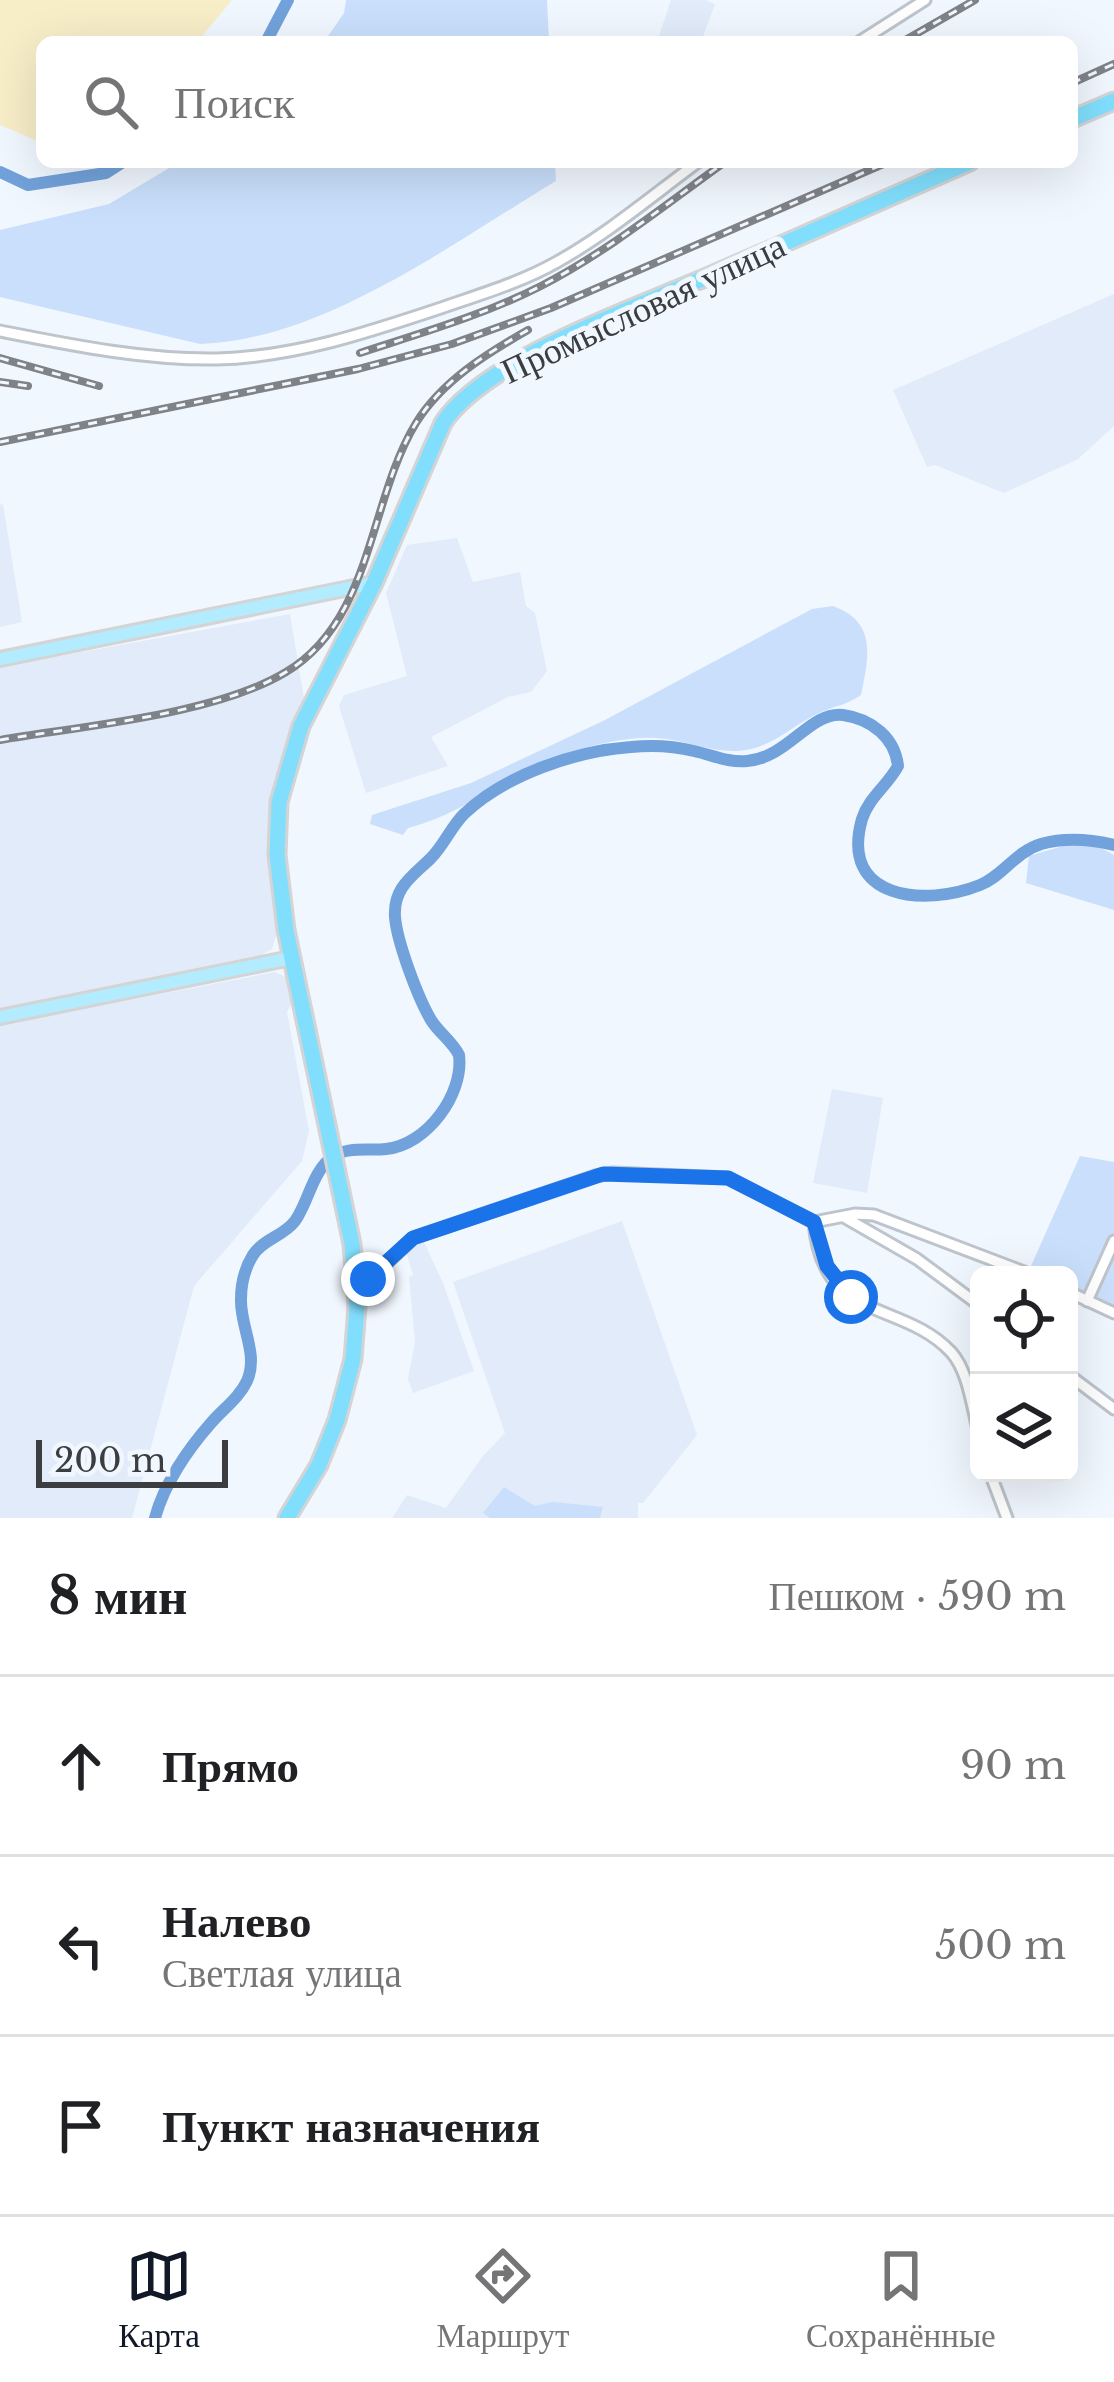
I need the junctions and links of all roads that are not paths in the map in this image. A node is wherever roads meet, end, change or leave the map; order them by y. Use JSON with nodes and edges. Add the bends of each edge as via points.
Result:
{"nodes":[{"id":1,"x":925,"y":0,"type":"edge"},
{"id":2,"x":869,"y":36,"type":"edge"},
{"id":3,"x":1114,"y":101,"type":"edge"},
{"id":4,"x":1078,"y":116,"type":"edge"},
{"id":5,"x":690,"y":168,"type":"edge"},
{"id":6,"x":956,"y":168,"type":"edge"},
{"id":7,"x":0,"y":331,"type":"edge"},
{"id":8,"x":374,"y":583,"type":"junction"},
{"id":9,"x":0,"y":659,"type":"edge"},
{"id":10,"x":291,"y":958,"type":"junction"},
{"id":11,"x":0,"y":1017,"type":"edge"},
{"id":12,"x":844,"y":1217,"type":"junction"},
{"id":13,"x":814,"y":1222,"type":"junction"},
{"id":14,"x":1114,"y":1241,"type":"edge"},
{"id":15,"x":1008,"y":1266,"type":"edge"},
{"id":16,"x":356,"y":1281,"type":"junction"},
{"id":17,"x":1078,"y":1296,"type":"edge"},
{"id":18,"x":970,"y":1298,"type":"edge"},
{"id":19,"x":1087,"y":1300,"type":"junction"},
{"id":20,"x":1114,"y":1313,"type":"edge"},
{"id":21,"x":1078,"y":1382,"type":"edge"},
{"id":22,"x":970,"y":1403,"type":"edge"},
{"id":23,"x":1114,"y":1408,"type":"edge"},
{"id":24,"x":993,"y":1482,"type":"edge"},
{"id":25,"x":287,"y":1518,"type":"edge"},
{"id":26,"x":1007,"y":1518,"type":"edge"}],
"edges":[{"from":1,"to":2,"type":"street"},
{"from":3,"to":4,"type":"highway"},
{"from":5,"to":7,"type":"street","via":[[541,271],[328,343],[190,358]]},
{"from":6,"to":8,"type":"highway","name":"Промысловая улица","via":[[481,383],[443,423]]},
{"from":8,"to":9,"type":"main road"},
{"from":8,"to":10,"type":"highway","name":"Промысловая улица","via":[[310,706],[283,784],[277,838]]},
{"from":10,"to":11,"type":"main road"},
{"from":10,"to":16,"type":"highway","name":"Промысловая улица"},
{"from":12,"to":13,"type":"street"},
{"from":12,"to":15,"type":"street","via":[[874,1215]]},
{"from":12,"to":18,"type":"street"},
{"from":13,"to":16,"type":"street","via":[[728,1178],[603,1174],[413,1238],[372,1277]]},
{"from":13,"to":22,"type":"street","via":[[827,1266],[851,1297],[956,1357]]},
{"from":14,"to":19,"type":"street"},
{"from":16,"to":25,"type":"highway","name":"Промысловая улица","via":[[355,1345],[338,1420]]},
{"from":17,"to":19,"type":"street"},
{"from":19,"to":20,"type":"street"},
{"from":21,"to":23,"type":"street"},
{"from":24,"to":26,"type":"street"}]}
